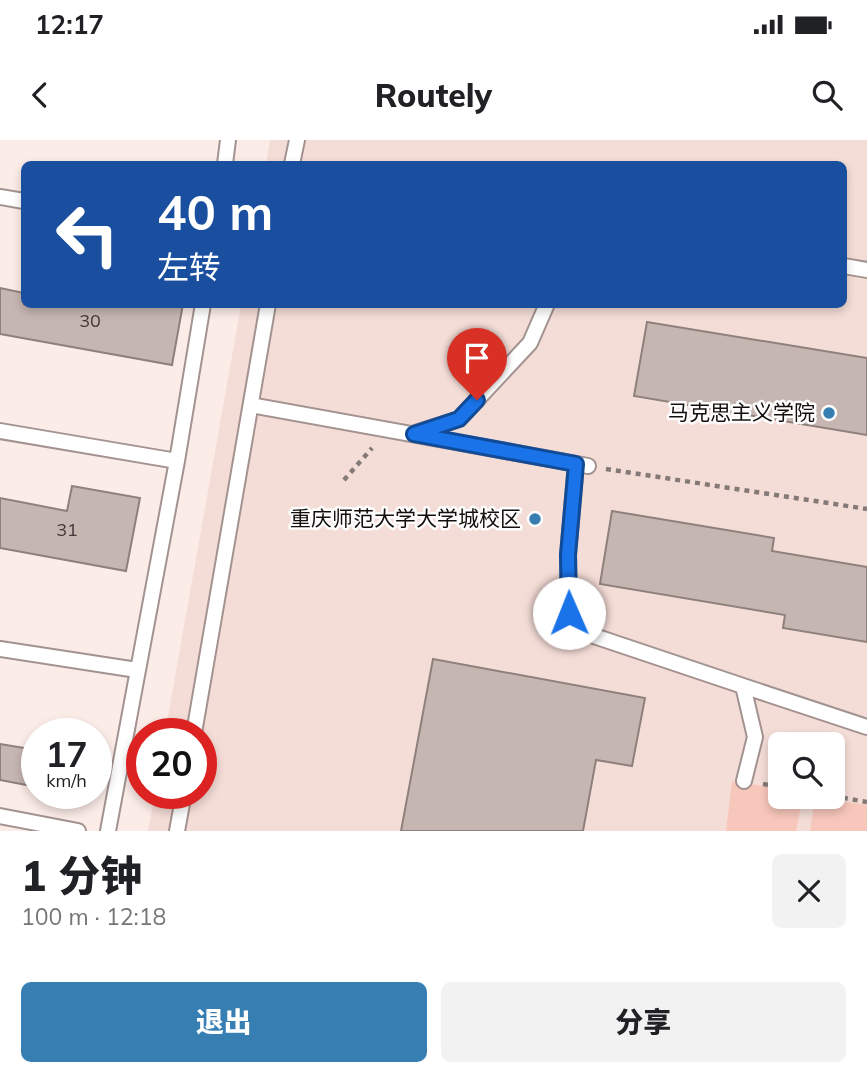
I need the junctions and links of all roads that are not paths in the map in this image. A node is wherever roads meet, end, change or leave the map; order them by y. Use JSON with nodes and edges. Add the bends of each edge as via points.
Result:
{"nodes":[{"id":1,"x":228,"y":140,"type":"edge"},
{"id":2,"x":297,"y":140,"type":"edge"},
{"id":3,"x":225,"y":161,"type":"edge"},
{"id":4,"x":293,"y":161,"type":"edge"},
{"id":5,"x":0,"y":197,"type":"edge"},
{"id":6,"x":21,"y":200,"type":"edge"},
{"id":7,"x":847,"y":267,"type":"edge"},
{"id":8,"x":867,"y":271,"type":"edge"},
{"id":9,"x":202,"y":308,"type":"edge"},
{"id":10,"x":267,"y":308,"type":"edge"},
{"id":11,"x":545,"y":308,"type":"edge"},
{"id":12,"x":251,"y":405,"type":"junction"},
{"id":13,"x":0,"y":431,"type":"edge"},
{"id":14,"x":414,"y":434,"type":"junction"},
{"id":15,"x":177,"y":461,"type":"junction"},
{"id":16,"x":0,"y":649,"type":"edge"},
{"id":17,"x":137,"y":670,"type":"junction"},
{"id":18,"x":743,"y":686,"type":"junction"},
{"id":19,"x":197,"y":718,"type":"edge"},
{"id":20,"x":867,"y":727,"type":"edge"},
{"id":21,"x":744,"y":781,"type":"dead end"},
{"id":22,"x":181,"y":809,"type":"edge"},
{"id":23,"x":0,"y":816,"type":"edge"},
{"id":24,"x":78,"y":831,"type":"edge"},
{"id":25,"x":108,"y":831,"type":"edge"},
{"id":26,"x":177,"y":831,"type":"edge"}],
"edges":[{"from":1,"to":3,"type":"lane"},
{"from":2,"to":4,"type":"lane"},
{"from":5,"to":6,"type":"lane"},
{"from":7,"to":8,"type":"lane"},
{"from":9,"to":15,"type":"lane"},
{"from":10,"to":12,"type":"lane"},
{"from":11,"to":14,"type":"lane","via":[[530,344],[459,419]]},
{"from":12,"to":14,"type":"lane"},
{"from":12,"to":19,"type":"lane"},
{"from":13,"to":15,"type":"lane"},
{"from":14,"to":18,"type":"lane","via":[[582,465],[568,555],[569,613],[594,636]]},
{"from":15,"to":17,"type":"lane"},
{"from":16,"to":17,"type":"lane"},
{"from":17,"to":25,"type":"lane"},
{"from":18,"to":20,"type":"lane"},
{"from":18,"to":21,"type":"lane","via":[[755,737]]},
{"from":22,"to":26,"type":"lane"},
{"from":23,"to":24,"type":"lane"}]}
